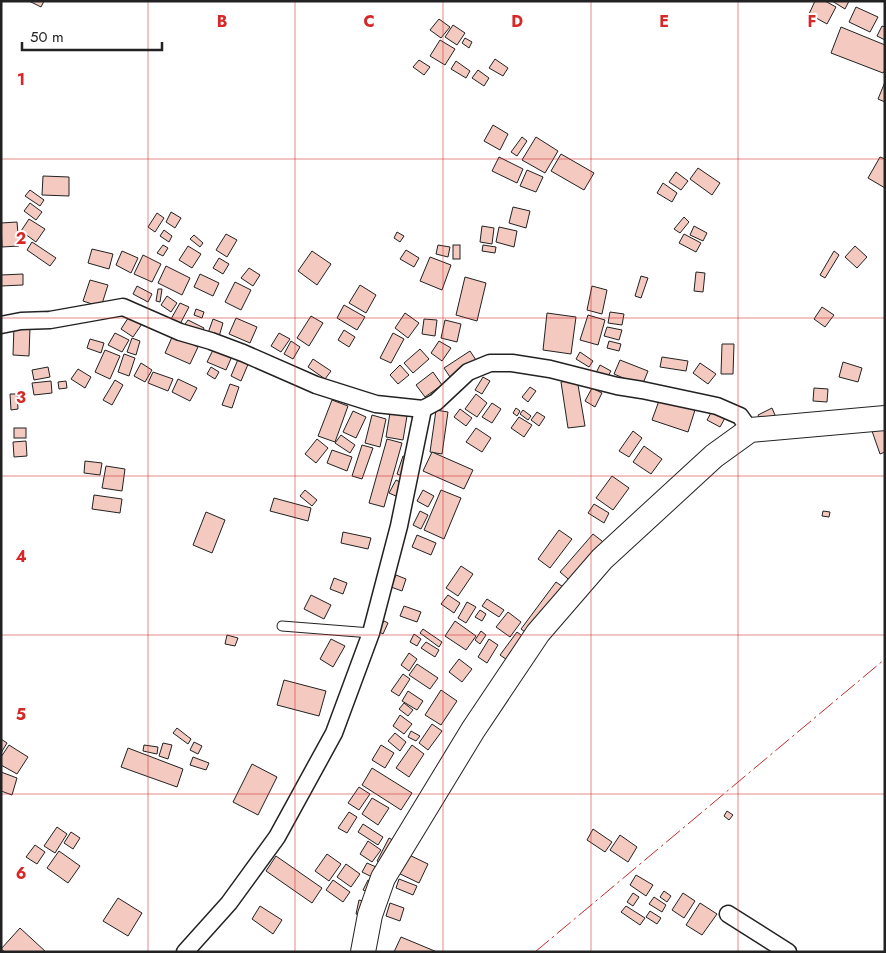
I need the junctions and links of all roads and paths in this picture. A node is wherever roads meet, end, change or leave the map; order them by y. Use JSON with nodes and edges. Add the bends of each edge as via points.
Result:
{"nodes":[{"id":1,"x":1,"y":325,"type":"edge"},
{"id":2,"x":423,"y":409,"type":"junction"},
{"id":3,"x":885,"y":418,"type":"edge"},
{"id":4,"x":750,"y":430,"type":"junction"},
{"id":5,"x":282,"y":626,"type":"dead end"},
{"id":6,"x":371,"y":632,"type":"junction"},
{"id":7,"x":728,"y":914,"type":"dead end"},
{"id":8,"x":185,"y":952,"type":"edge"},
{"id":9,"x":363,"y":952,"type":"edge"},
{"id":10,"x":788,"y":952,"type":"edge"}],
"edges":[{"from":1,"to":2,"type":"street","via":[[122,307],[316,385],[376,404]]},
{"from":2,"to":4,"type":"street","via":[[436,402],[468,372],[490,363],[512,364],[550,369],[717,406],[740,416]]},
{"from":2,"to":6,"type":"street","via":[[399,526]]},
{"from":3,"to":4,"type":"main road"},
{"from":4,"to":9,"type":"main road","via":[[714,456],[602,560],[538,633],[473,730],[383,878],[370,915]]},
{"from":5,"to":6,"type":"lane"},
{"from":6,"to":8,"type":"street","via":[[334,733],[277,837],[229,903]]},
{"from":7,"to":10,"type":"street"}]}
